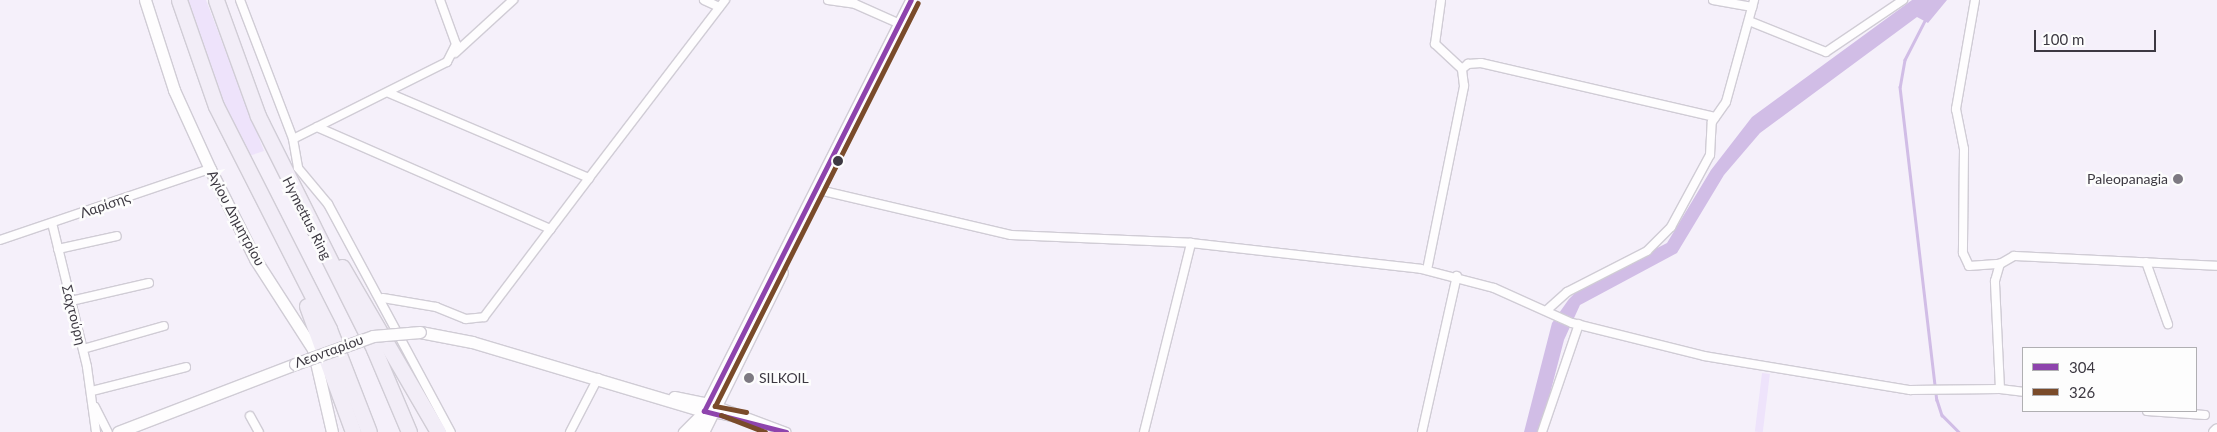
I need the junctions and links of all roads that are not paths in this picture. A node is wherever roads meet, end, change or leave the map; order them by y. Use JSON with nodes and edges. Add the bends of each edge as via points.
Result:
{"nodes":[{"id":1,"x":145,"y":0,"type":"edge"},
{"id":2,"x":179,"y":0,"type":"edge"},
{"id":3,"x":216,"y":0,"type":"edge"},
{"id":4,"x":240,"y":0,"type":"edge"},
{"id":5,"x":440,"y":0,"type":"edge"},
{"id":6,"x":513,"y":0,"type":"edge"},
{"id":7,"x":704,"y":0,"type":"edge"},
{"id":8,"x":725,"y":0,"type":"edge"},
{"id":9,"x":828,"y":0,"type":"edge"},
{"id":10,"x":911,"y":0,"type":"edge"},
{"id":11,"x":1441,"y":0,"type":"edge"},
{"id":12,"x":1713,"y":0,"type":"edge"},
{"id":13,"x":1903,"y":0,"type":"edge"},
{"id":14,"x":1975,"y":0,"type":"edge"},
{"id":15,"x":1753,"y":4,"type":"edge"},
{"id":16,"x":719,"y":7,"type":"junction"},
{"id":17,"x":1749,"y":21,"type":"junction"},
{"id":18,"x":900,"y":24,"type":"junction"},
{"id":19,"x":455,"y":53,"type":"junction"},
{"id":20,"x":1462,"y":69,"type":"junction"},
{"id":21,"x":389,"y":93,"type":"junction"},
{"id":22,"x":1715,"y":117,"type":"junction"},
{"id":23,"x":317,"y":127,"type":"junction"},
{"id":24,"x":293,"y":139,"type":"junction"},
{"id":25,"x":275,"y":154,"type":"junction"},
{"id":26,"x":210,"y":169,"type":"junction"},
{"id":27,"x":589,"y":178,"type":"junction"},
{"id":28,"x":816,"y":195,"type":"junction"},
{"id":29,"x":269,"y":215,"type":"junction"},
{"id":30,"x":52,"y":223,"type":"junction"},
{"id":31,"x":551,"y":230,"type":"junction"},
{"id":32,"x":118,"y":236,"type":"dead end"},
{"id":33,"x":0,"y":240,"type":"edge"},
{"id":34,"x":1191,"y":243,"type":"junction"},
{"id":35,"x":58,"y":249,"type":"junction"},
{"id":36,"x":2146,"y":262,"type":"junction"},
{"id":37,"x":2000,"y":264,"type":"junction"},
{"id":38,"x":2217,"y":266,"type":"edge"},
{"id":39,"x":1427,"y":270,"type":"junction"},
{"id":40,"x":1457,"y":276,"type":"junction"},
{"id":41,"x":149,"y":283,"type":"dead end"},
{"id":42,"x":382,"y":298,"type":"junction"},
{"id":43,"x":71,"y":301,"type":"junction"},
{"id":44,"x":1550,"y":312,"type":"junction"},
{"id":45,"x":1576,"y":324,"type":"junction"},
{"id":46,"x":2168,"y":324,"type":"dead end"},
{"id":47,"x":164,"y":326,"type":"dead end"},
{"id":48,"x":83,"y":349,"type":"junction"},
{"id":49,"x":186,"y":367,"type":"dead end"},
{"id":50,"x":598,"y":378,"type":"junction"},
{"id":51,"x":2000,"y":389,"type":"junction"},
{"id":52,"x":92,"y":391,"type":"junction"},
{"id":53,"x":2022,"y":392,"type":"edge"},
{"id":54,"x":95,"y":407,"type":"junction"},
{"id":55,"x":710,"y":408,"type":"junction"},
{"id":56,"x":2162,"y":412,"type":"edge"},
{"id":57,"x":2205,"y":415,"type":"dead end"},
{"id":58,"x":250,"y":416,"type":"dead end"},
{"id":59,"x":2217,"y":429,"type":"edge"},
{"id":60,"x":96,"y":432,"type":"edge"},
{"id":61,"x":108,"y":432,"type":"edge"},
{"id":62,"x":118,"y":432,"type":"edge"},
{"id":63,"x":259,"y":432,"type":"edge"},
{"id":64,"x":332,"y":432,"type":"edge"},
{"id":65,"x":354,"y":432,"type":"edge"},
{"id":66,"x":369,"y":432,"type":"edge"},
{"id":67,"x":409,"y":432,"type":"edge"},
{"id":68,"x":438,"y":432,"type":"edge"},
{"id":69,"x":451,"y":432,"type":"edge"},
{"id":70,"x":570,"y":432,"type":"edge"},
{"id":71,"x":683,"y":432,"type":"edge"},
{"id":72,"x":693,"y":432,"type":"edge"},
{"id":73,"x":703,"y":432,"type":"edge"},
{"id":74,"x":786,"y":432,"type":"edge"},
{"id":75,"x":1144,"y":432,"type":"edge"},
{"id":76,"x":1422,"y":432,"type":"edge"},
{"id":77,"x":1542,"y":432,"type":"edge"},
{"id":78,"x":2214,"y":432,"type":"edge"}],
"edges":[{"from":1,"to":26,"type":"street","name":"Αγίου Δημητρίου","via":[[174,90]]},
{"from":2,"to":29,"type":"highway","via":[[216,106]]},
{"from":3,"to":25,"type":"highway","name":"Hymettus Ring"},
{"from":4,"to":24,"type":"street"},
{"from":5,"to":19,"type":"street","via":[[453,32]]},
{"from":6,"to":19,"type":"street"},
{"from":7,"to":16,"type":"street"},
{"from":8,"to":16,"type":"street"},
{"from":9,"to":18,"type":"street","via":[[855,4]]},
{"from":10,"to":18,"type":"street"},
{"from":11,"to":20,"type":"street","via":[[1435,44]]},
{"from":12,"to":15,"type":"street"},
{"from":13,"to":17,"type":"street","via":[[1826,52]]},
{"from":14,"to":37,"type":"street","via":[[1956,109],[1964,149],[1963,252],[1969,266]]},
{"from":15,"to":17,"type":"street"},
{"from":16,"to":27,"type":"street"},
{"from":17,"to":22,"type":"street","via":[[1726,102]]},
{"from":18,"to":28,"type":"street"},
{"from":19,"to":21,"type":"street","via":[[447,62]]},
{"from":20,"to":22,"type":"street","via":[[1468,64],[1481,63]]},
{"from":20,"to":39,"type":"street","via":[[1464,86]]},
{"from":21,"to":23,"type":"street"},
{"from":21,"to":27,"type":"street"},
{"from":22,"to":44,"type":"street","via":[[1707,161],[1662,238],[1647,251],[1567,292]]},
{"from":23,"to":24,"type":"street"},
{"from":23,"to":31,"type":"street"},
{"from":24,"to":42,"type":"street","via":[[301,174],[328,204]]},
{"from":25,"to":67,"type":"highway","name":"Hymettus Ring","via":[[374,349]]},
{"from":25,"to":68,"type":"highway","via":[[411,378]]},
{"from":26,"to":30,"type":"street","name":"Λαρίσης"},
{"from":26,"to":64,"type":"street","name":"Αγίου Δημητρίου","via":[[255,259],[313,349]]},
{"from":27,"to":31,"type":"street"},
{"from":28,"to":34,"type":"street","via":[[1011,235]]},
{"from":28,"to":55,"type":"street"},
{"from":29,"to":65,"type":"highway"},
{"from":29,"to":66,"type":"highway","via":[[329,329]]},
{"from":30,"to":33,"type":"street","name":"Λαρίσης"},
{"from":30,"to":35,"type":"street","name":"Σαχτούρη"},
{"from":31,"to":42,"type":"street","via":[[481,318],[466,319],[408,300]]},
{"from":32,"to":35,"type":"street"},
{"from":34,"to":39,"type":"street"},
{"from":34,"to":75,"type":"street"},
{"from":35,"to":43,"type":"street","name":"Σαχτούρη"},
{"from":36,"to":37,"type":"street","via":[[2014,256]]},
{"from":36,"to":38,"type":"street"},
{"from":36,"to":46,"type":"street"},
{"from":37,"to":51,"type":"street","via":[[1995,280]]},
{"from":39,"to":40,"type":"street"},
{"from":40,"to":44,"type":"street"},
{"from":40,"to":76,"type":"street"},
{"from":41,"to":43,"type":"street"},
{"from":42,"to":69,"type":"street"},
{"from":43,"to":48,"type":"street","name":"Σαχτούρη"},
{"from":44,"to":45,"type":"street"},
{"from":45,"to":51,"type":"street","via":[[1704,356],[1923,391]]},
{"from":45,"to":77,"type":"street"},
{"from":47,"to":48,"type":"street"},
{"from":48,"to":52,"type":"street","name":"Σαχτούρη"},
{"from":49,"to":52,"type":"street"},
{"from":50,"to":55,"type":"street","name":"Λεονταρίου"},
{"from":50,"to":62,"type":"street","name":"Λεονταρίου","bridge":true,"via":[[420,332],[366,338]]},
{"from":50,"to":70,"type":"street"},
{"from":51,"to":53,"type":"street"},
{"from":52,"to":54,"type":"street","name":"Σαχτούρη"},
{"from":54,"to":60,"type":"street","name":"Σαχτούρη"},
{"from":54,"to":61,"type":"street","name":"Σαχτούρη"},
{"from":55,"to":71,"type":"street"},
{"from":55,"to":72,"type":"street"},
{"from":55,"to":73,"type":"street"},
{"from":55,"to":74,"type":"street"},
{"from":56,"to":57,"type":"street"},
{"from":58,"to":63,"type":"street"},
{"from":59,"to":78,"type":"street"}]}
